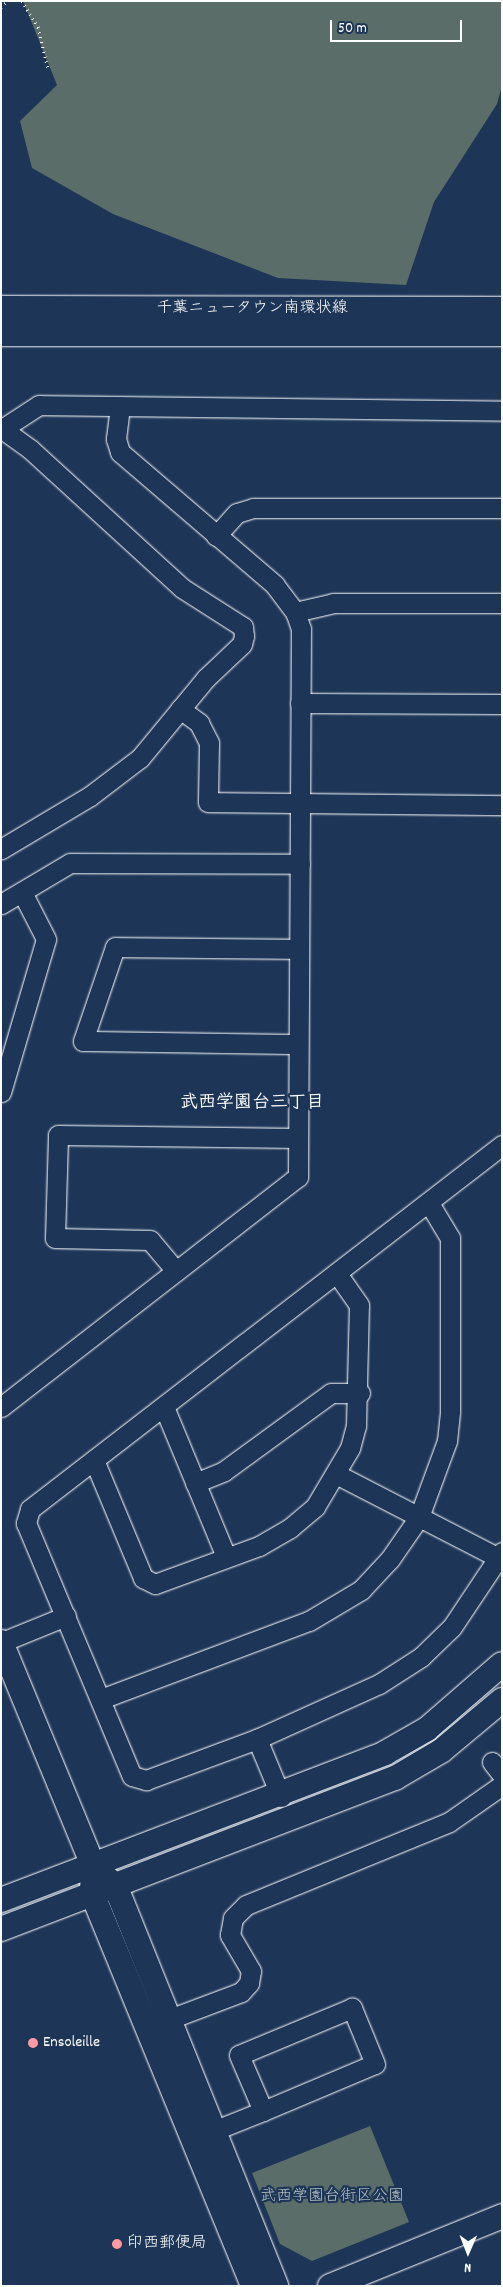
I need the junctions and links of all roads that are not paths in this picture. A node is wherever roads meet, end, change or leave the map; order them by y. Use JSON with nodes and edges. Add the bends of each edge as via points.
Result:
{"nodes":[{"id":1,"x":1,"y":309,"type":"edge"},
{"id":2,"x":502,"y":310,"type":"edge"},
{"id":3,"x":502,"y":333,"type":"edge"},
{"id":4,"x":1,"y":334,"type":"edge"},
{"id":5,"x":120,"y":406,"type":"junction"},
{"id":6,"x":502,"y":410,"type":"edge"},
{"id":7,"x":2,"y":428,"type":"edge"},
{"id":8,"x":502,"y":508,"type":"edge"},
{"id":9,"x":216,"y":536,"type":"junction"},
{"id":10,"x":502,"y":604,"type":"edge"},
{"id":11,"x":295,"y":612,"type":"junction"},
{"id":12,"x":300,"y":703,"type":"junction"},
{"id":13,"x":502,"y":704,"type":"edge"},
{"id":14,"x":180,"y":709,"type":"junction"},
{"id":15,"x":300,"y":803,"type":"junction"},
{"id":16,"x":502,"y":804,"type":"edge"},
{"id":17,"x":1,"y":849,"type":"edge"},
{"id":18,"x":300,"y":864,"type":"junction"},
{"id":19,"x":22,"y":892,"type":"junction"},
{"id":20,"x":1,"y":904,"type":"edge"},
{"id":21,"x":299,"y":949,"type":"junction"},
{"id":22,"x":298,"y":1044,"type":"junction"},
{"id":23,"x":1,"y":1092,"type":"edge"},
{"id":24,"x":298,"y":1138,"type":"junction"},
{"id":25,"x":502,"y":1145,"type":"edge"},
{"id":26,"x":429,"y":1203,"type":"junction"},
{"id":27,"x":176,"y":1272,"type":"junction"},
{"id":28,"x":337,"y":1273,"type":"junction"},
{"id":29,"x":360,"y":1394,"type":"junction"},
{"id":30,"x":1,"y":1407,"type":"edge"},
{"id":31,"x":164,"y":1408,"type":"junction"},
{"id":32,"x":94,"y":1460,"type":"junction"},
{"id":33,"x":336,"y":1474,"type":"junction"},
{"id":34,"x":195,"y":1483,"type":"junction"},
{"id":35,"x":419,"y":1517,"type":"junction"},
{"id":36,"x":500,"y":1555,"type":"edge"},
{"id":37,"x":226,"y":1556,"type":"junction"},
{"id":38,"x":66,"y":1616,"type":"junction"},
{"id":39,"x":1,"y":1642,"type":"edge"},
{"id":40,"x":502,"y":1664,"type":"edge"},
{"id":41,"x":101,"y":1699,"type":"junction"},
{"id":42,"x":502,"y":1700,"type":"edge"},
{"id":43,"x":257,"y":1739,"type":"junction"},
{"id":44,"x":502,"y":1785,"type":"edge"},
{"id":45,"x":281,"y":1797,"type":"junction"},
{"id":46,"x":93,"y":1865,"type":"junction"},
{"id":47,"x":116,"y":1885,"type":"junction"},
{"id":48,"x":92,"y":1893,"type":"junction"},
{"id":49,"x":1,"y":1900,"type":"edge"},
{"id":50,"x":1,"y":1929,"type":"edge"},
{"id":51,"x":168,"y":2020,"type":"junction"},
{"id":52,"x":263,"y":2110,"type":"junction"},
{"id":53,"x":214,"y":2131,"type":"junction"},
{"id":54,"x":502,"y":2216,"type":"edge"},
{"id":55,"x":253,"y":2286,"type":"edge"},
{"id":56,"x":276,"y":2286,"type":"edge"},
{"id":57,"x":330,"y":2286,"type":"edge"}],
"edges":[{"from":1,"to":2,"type":"main road","name":"千葉ニュータウン南環状線"},
{"from":3,"to":4,"type":"main road","name":"千葉ニュータウン南環状線"},
{"from":5,"to":6,"type":"street"},
{"from":5,"to":7,"type":"street","via":[[40,405]]},
{"from":5,"to":9,"type":"street","via":[[116,439],[120,452]]},
{"from":7,"to":14,"type":"street","via":[[182,588],[243,628],[242,644]]},
{"from":8,"to":9,"type":"street","via":[[253,508],[237,513]]},
{"from":9,"to":11,"type":"street","via":[[275,585]]},
{"from":10,"to":11,"type":"street","via":[[333,603]]},
{"from":11,"to":12,"type":"street","via":[[301,629]]},
{"from":12,"to":13,"type":"street"},
{"from":12,"to":15,"type":"street"},
{"from":14,"to":15,"type":"street","via":[[198,723],[209,743],[208,802]]},
{"from":14,"to":17,"type":"street","via":[[140,758],[90,796]]},
{"from":15,"to":16,"type":"street"},
{"from":15,"to":18,"type":"street"},
{"from":18,"to":19,"type":"street","via":[[70,863]]},
{"from":18,"to":21,"type":"street"},
{"from":19,"to":20,"type":"street"},
{"from":19,"to":23,"type":"street","via":[[46,939]]},
{"from":21,"to":22,"type":"street"},
{"from":21,"to":22,"type":"street","via":[[114,947],[82,1041]]},
{"from":22,"to":24,"type":"street"},
{"from":24,"to":27,"type":"street","via":[[298,1177]]},
{"from":24,"to":27,"type":"street","via":[[58,1135],[55,1238],[150,1240]]},
{"from":25,"to":26,"type":"street"},
{"from":26,"to":28,"type":"street"},
{"from":26,"to":35,"type":"street","via":[[450,1238],[450,1411],[447,1441]]},
{"from":27,"to":30,"type":"street"},
{"from":28,"to":29,"type":"street","via":[[359,1305]]},
{"from":28,"to":31,"type":"street"},
{"from":29,"to":33,"type":"street","via":[[356,1426]]},
{"from":29,"to":34,"type":"street","via":[[331,1393],[224,1471]]},
{"from":31,"to":32,"type":"street"},
{"from":31,"to":34,"type":"street"},
{"from":32,"to":37,"type":"street","via":[[143,1578],[155,1584]]},
{"from":32,"to":38,"type":"street","via":[[30,1509],[26,1523]]},
{"from":33,"to":35,"type":"street"},
{"from":33,"to":37,"type":"street","via":[[315,1507],[290,1528],[259,1546]]},
{"from":34,"to":37,"type":"street"},
{"from":35,"to":36,"type":"street"},
{"from":35,"to":41,"type":"street","via":[[390,1559],[361,1590],[309,1621]]},
{"from":36,"to":43,"type":"street","via":[[452,1627],[421,1656],[341,1705]]},
{"from":38,"to":39,"type":"street"},
{"from":38,"to":41,"type":"street"},
{"from":39,"to":46,"type":"street"},
{"from":40,"to":45,"type":"street","via":[[427,1729],[385,1753]]},
{"from":41,"to":43,"type":"street","via":[[132,1776],[146,1780]]},
{"from":42,"to":47,"type":"street","via":[[440,1751],[395,1778]]},
{"from":43,"to":45,"type":"street"},
{"from":44,"to":51,"type":"street","via":[[449,1822],[246,1905],[233,1918],[230,1935],[251,1971],[249,1983],[241,1992]]},
{"from":45,"to":46,"type":"street"},
{"from":46,"to":47,"type":"street"},
{"from":46,"to":48,"type":"street"},
{"from":46,"to":49,"type":"street"},
{"from":47,"to":48,"type":"street"},
{"from":47,"to":51,"type":"street"},
{"from":48,"to":50,"type":"street"},
{"from":48,"to":55,"type":"street"},
{"from":51,"to":53,"type":"street"},
{"from":52,"to":52,"type":"street","via":[[375,2064],[352,2008],[239,2054]]},
{"from":52,"to":53,"type":"street"},
{"from":53,"to":56,"type":"street"},
{"from":54,"to":57,"type":"street"}]}
